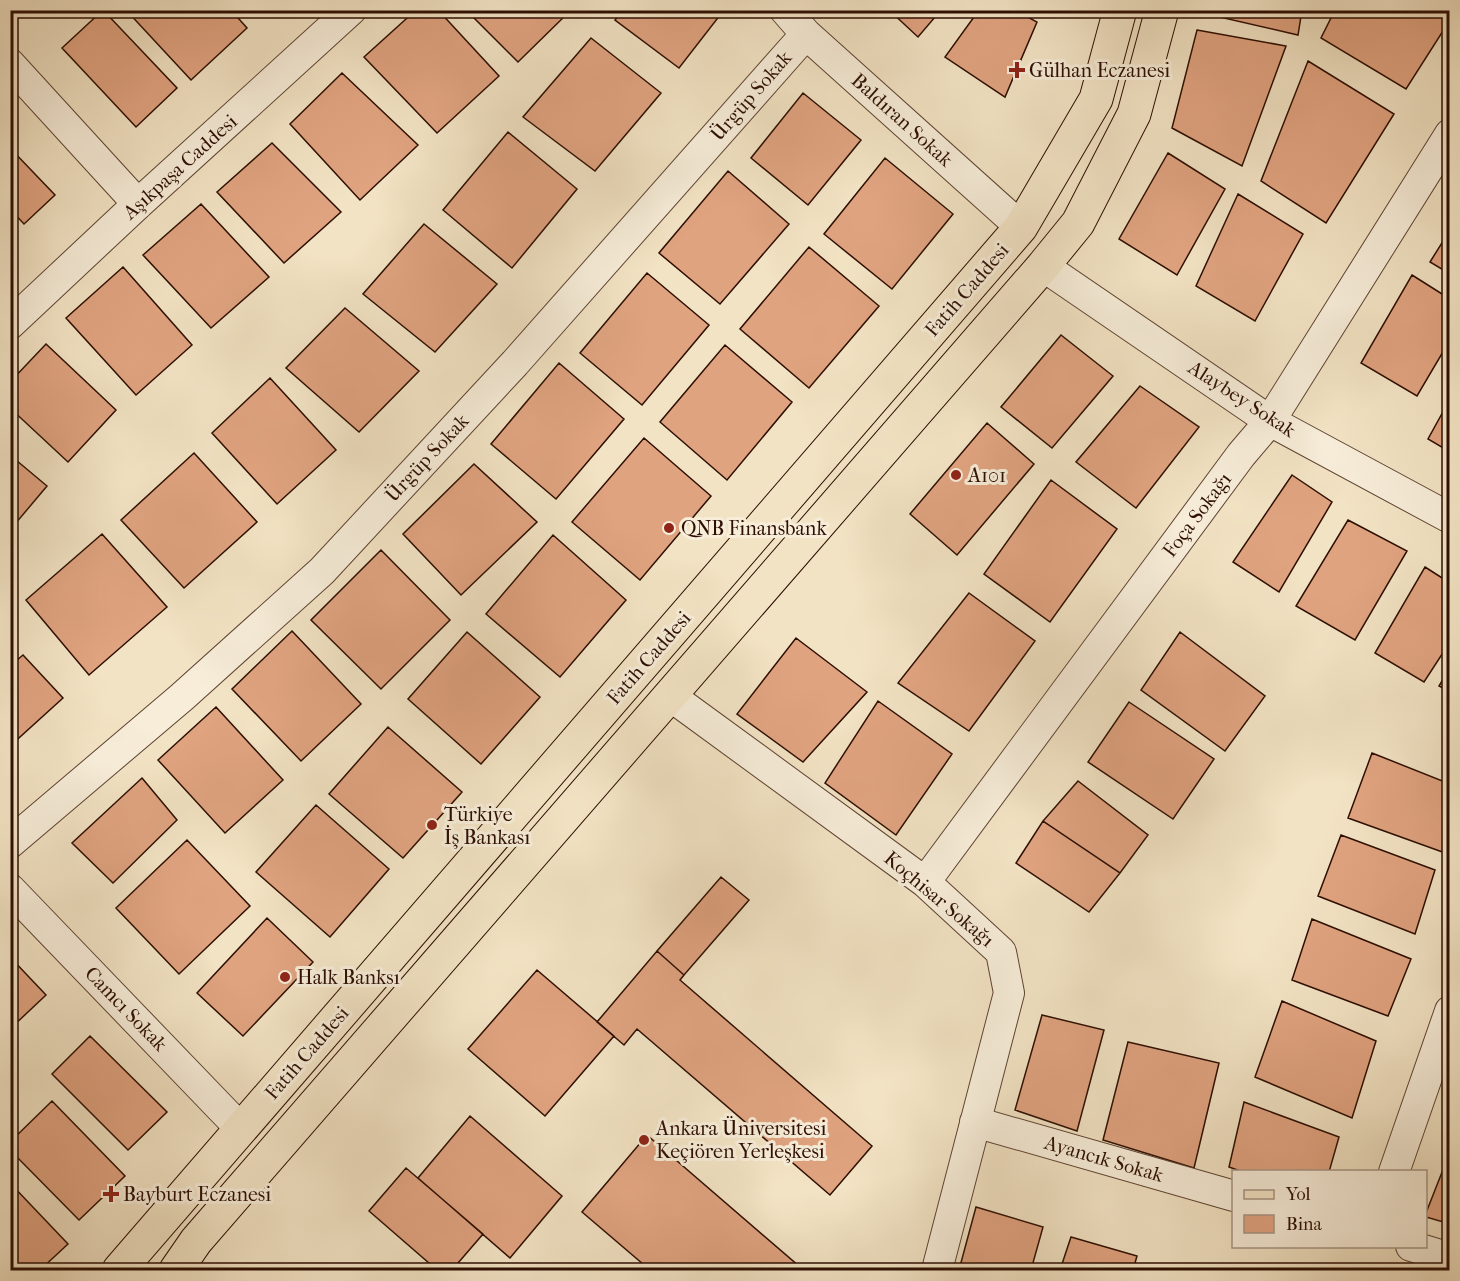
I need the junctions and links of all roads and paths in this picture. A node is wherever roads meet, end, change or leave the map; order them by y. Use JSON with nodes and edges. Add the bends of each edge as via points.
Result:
{"nodes":[{"id":1,"x":351,"y":10,"type":"edge"},
{"id":2,"x":785,"y":10,"type":"edge"},
{"id":3,"x":1120,"y":10,"type":"edge"},
{"id":4,"x":1162,"y":10,"type":"edge"},
{"id":5,"x":806,"y":34,"type":"junction"},
{"id":6,"x":10,"y":64,"type":"edge"},
{"id":7,"x":1449,"y":134,"type":"edge"},
{"id":8,"x":138,"y":204,"type":"junction"},
{"id":9,"x":1022,"y":227,"type":"junction"},
{"id":10,"x":1043,"y":266,"type":"junction"},
{"id":11,"x":10,"y":324,"type":"edge"},
{"id":12,"x":1270,"y":421,"type":"junction"},
{"id":13,"x":1449,"y":518,"type":"edge"},
{"id":14,"x":669,"y":695,"type":"junction"},
{"id":15,"x":10,"y":843,"type":"edge"},
{"id":16,"x":925,"y":882,"type":"junction"},
{"id":17,"x":10,"y":889,"type":"edge"},
{"id":18,"x":1449,"y":1011,"type":"edge"},
{"id":19,"x":975,"y":1122,"type":"junction"},
{"id":20,"x":241,"y":1130,"type":"junction"},
{"id":21,"x":1395,"y":1170,"type":"edge"},
{"id":22,"x":1232,"y":1196,"type":"edge"},
{"id":23,"x":1417,"y":1248,"type":"edge"},
{"id":24,"x":1449,"y":1258,"type":"edge"},
{"id":25,"x":119,"y":1270,"type":"edge"},
{"id":26,"x":176,"y":1270,"type":"edge"},
{"id":27,"x":937,"y":1270,"type":"edge"}],
"edges":[{"from":1,"to":8,"type":"street","name":"Aşıkpaşa Caddesi"},
{"from":2,"to":5,"type":"street","name":"Baldıran Sokak"},
{"from":3,"to":9,"type":"main road","name":"Fatih Caddesi","via":[[1096,99]]},
{"from":4,"to":10,"type":"main road","name":"Fatih Caddesi","via":[[1134,114],[1078,224]]},
{"from":5,"to":9,"type":"street","name":"Baldıran Sokak"},
{"from":5,"to":15,"type":"street","name":"Ürgüp Sokak","via":[[515,363],[322,571]]},
{"from":6,"to":8,"type":"street"},
{"from":7,"to":12,"type":"street","name":"Foça Sokağı"},
{"from":8,"to":11,"type":"street","name":"Aşıkpaşa Caddesi"},
{"from":9,"to":20,"type":"main road","name":"Fatih Caddesi"},
{"from":10,"to":12,"type":"street","name":"Alaybey Sokak"},
{"from":10,"to":14,"type":"main road","name":"Fatih Caddesi"},
{"from":12,"to":13,"type":"street","name":"Alaybey Sokak"},
{"from":12,"to":16,"type":"street","name":"Foça Sokağı"},
{"from":14,"to":16,"type":"street","name":"Koçhisar Sokağı"},
{"from":14,"to":26,"type":"main road","name":"Fatih Caddesi","via":[[196,1241]]},
{"from":16,"to":19,"type":"street","name":"Koçhisar Sokağı","via":[[1001,952],[1009,993]]},
{"from":17,"to":20,"type":"street","name":"Camcı Sokak"},
{"from":18,"to":21,"type":"street"},
{"from":19,"to":22,"type":"street","name":"Ayancık Sokak"},
{"from":19,"to":27,"type":"street","name":"Koçhisar Sokağı"},
{"from":20,"to":25,"type":"main road","name":"Fatih Caddesi"},
{"from":23,"to":24,"type":"street"}]}
